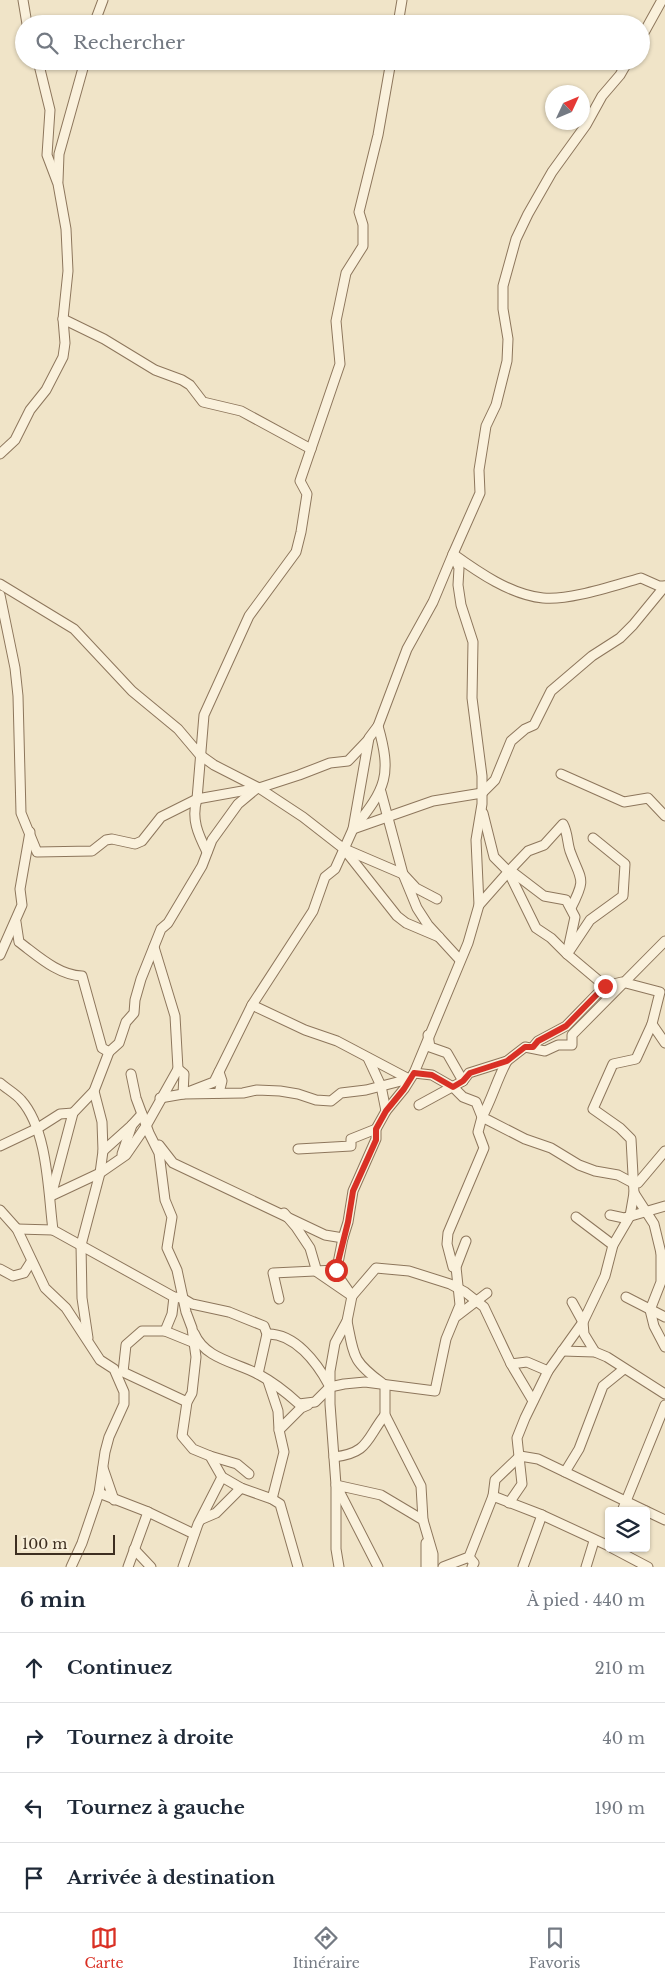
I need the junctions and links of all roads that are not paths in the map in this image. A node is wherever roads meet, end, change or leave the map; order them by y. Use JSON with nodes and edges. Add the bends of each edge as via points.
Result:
{"nodes":[{"id":1,"x":23,"y":0,"type":"edge"},
{"id":2,"x":103,"y":0,"type":"edge"},
{"id":3,"x":402,"y":0,"type":"edge"},
{"id":4,"x":662,"y":0,"type":"edge"},
{"id":5,"x":26,"y":15,"type":"edge"},
{"id":6,"x":97,"y":15,"type":"edge"},
{"id":7,"x":400,"y":15,"type":"edge"},
{"id":8,"x":650,"y":22,"type":"edge"},
{"id":9,"x":40,"y":70,"type":"edge"},
{"id":10,"x":82,"y":70,"type":"edge"},
{"id":11,"x":389,"y":70,"type":"edge"},
{"id":12,"x":623,"y":70,"type":"edge"},
{"id":13,"x":58,"y":184,"type":"junction"},
{"id":14,"x":63,"y":319,"type":"junction"},
{"id":15,"x":311,"y":449,"type":"junction"},
{"id":16,"x":0,"y":454,"type":"edge"},
{"id":17,"x":453,"y":554,"type":"junction"},
{"id":18,"x":0,"y":584,"type":"edge"},
{"id":19,"x":665,"y":586,"type":"edge"},
{"id":20,"x":0,"y":595,"type":"edge"},
{"id":21,"x":378,"y":726,"type":"junction"},
{"id":22,"x":369,"y":738,"type":"junction"},
{"id":23,"x":200,"y":755,"type":"junction"},
{"id":24,"x":561,"y":774,"type":"dead end"},
{"id":25,"x":258,"y":788,"type":"junction"},
{"id":26,"x":381,"y":792,"type":"junction"},
{"id":27,"x":482,"y":793,"type":"junction"},
{"id":28,"x":197,"y":799,"type":"junction"},
{"id":29,"x":482,"y":804,"type":"junction"},
{"id":30,"x":388,"y":816,"type":"junction"},
{"id":31,"x":665,"y":816,"type":"edge"},
{"id":32,"x":353,"y":829,"type":"junction"},
{"id":33,"x":30,"y":831,"type":"junction"},
{"id":34,"x":594,"y":838,"type":"dead end"},
{"id":35,"x":344,"y":849,"type":"junction"},
{"id":36,"x":207,"y":852,"type":"junction"},
{"id":37,"x":509,"y":870,"type":"junction"},
{"id":38,"x":403,"y":874,"type":"junction"},
{"id":39,"x":437,"y":898,"type":"dead end"},
{"id":40,"x":479,"y":906,"type":"junction"},
{"id":41,"x":570,"y":908,"type":"junction"},
{"id":42,"x":16,"y":922,"type":"junction"},
{"id":43,"x":439,"y":937,"type":"junction"},
{"id":44,"x":665,"y":941,"type":"edge"},
{"id":45,"x":154,"y":946,"type":"junction"},
{"id":46,"x":567,"y":954,"type":"junction"},
{"id":47,"x":0,"y":955,"type":"edge"},
{"id":48,"x":460,"y":960,"type":"junction"},
{"id":49,"x":622,"y":982,"type":"junction"},
{"id":50,"x":605,"y":986,"type":"junction"},
{"id":51,"x":252,"y":1005,"type":"junction"},
{"id":52,"x":652,"y":1024,"type":"junction"},
{"id":53,"x":428,"y":1035,"type":"junction"},
{"id":54,"x":665,"y":1043,"type":"edge"},
{"id":55,"x":533,"y":1047,"type":"junction"},
{"id":56,"x":110,"y":1052,"type":"junction"},
{"id":57,"x":368,"y":1058,"type":"junction"},
{"id":58,"x":507,"y":1061,"type":"junction"},
{"id":59,"x":178,"y":1069,"type":"junction"},
{"id":60,"x":220,"y":1072,"type":"junction"},
{"id":61,"x":131,"y":1074,"type":"dead end"},
{"id":62,"x":411,"y":1076,"type":"junction"},
{"id":63,"x":463,"y":1081,"type":"junction"},
{"id":64,"x":0,"y":1083,"type":"edge"},
{"id":65,"x":381,"y":1086,"type":"junction"},
{"id":66,"x":453,"y":1087,"type":"junction"},
{"id":67,"x":94,"y":1091,"type":"junction"},
{"id":68,"x":183,"y":1094,"type":"junction"},
{"id":69,"x":219,"y":1094,"type":"junction"},
{"id":70,"x":160,"y":1098,"type":"junction"},
{"id":71,"x":419,"y":1105,"type":"dead end"},
{"id":72,"x":386,"y":1111,"type":"junction"},
{"id":73,"x":73,"y":1113,"type":"junction"},
{"id":74,"x":142,"y":1114,"type":"junction"},
{"id":75,"x":482,"y":1117,"type":"junction"},
{"id":76,"x":132,"y":1125,"type":"junction"},
{"id":77,"x":146,"y":1126,"type":"junction"},
{"id":78,"x":38,"y":1128,"type":"junction"},
{"id":79,"x":376,"y":1129,"type":"junction"},
{"id":80,"x":154,"y":1140,"type":"junction"},
{"id":81,"x":0,"y":1146,"type":"edge"},
{"id":82,"x":298,"y":1149,"type":"dead end"},
{"id":83,"x":102,"y":1151,"type":"junction"},
{"id":84,"x":665,"y":1151,"type":"edge"},
{"id":85,"x":121,"y":1159,"type":"junction"},
{"id":86,"x":100,"y":1173,"type":"junction"},
{"id":87,"x":633,"y":1183,"type":"junction"},
{"id":88,"x":634,"y":1193,"type":"junction"},
{"id":89,"x":51,"y":1196,"type":"junction"},
{"id":90,"x":665,"y":1206,"type":"edge"},
{"id":91,"x":0,"y":1210,"type":"edge"},
{"id":92,"x":646,"y":1211,"type":"junction"},
{"id":93,"x":284,"y":1213,"type":"junction"},
{"id":94,"x":610,"y":1215,"type":"dead end"},
{"id":95,"x":630,"y":1216,"type":"junction"},
{"id":96,"x":576,"y":1217,"type":"dead end"},
{"id":97,"x":17,"y":1229,"type":"junction"},
{"id":98,"x":53,"y":1230,"type":"junction"},
{"id":99,"x":343,"y":1238,"type":"junction"},
{"id":100,"x":466,"y":1241,"type":"dead end"},
{"id":101,"x":81,"y":1245,"type":"junction"},
{"id":102,"x":613,"y":1245,"type":"junction"},
{"id":103,"x":663,"y":1254,"type":"edge"},
{"id":104,"x":31,"y":1262,"type":"junction"},
{"id":105,"x":456,"y":1268,"type":"junction"},
{"id":106,"x":0,"y":1269,"type":"edge"},
{"id":107,"x":336,"y":1270,"type":"junction"},
{"id":108,"x":317,"y":1272,"type":"junction"},
{"id":109,"x":663,"y":1280,"type":"edge"},
{"id":110,"x":460,"y":1289,"type":"junction"},
{"id":111,"x":352,"y":1296,"type":"junction"},
{"id":112,"x":178,"y":1297,"type":"junction"},
{"id":113,"x":626,"y":1297,"type":"dead end"},
{"id":114,"x":279,"y":1299,"type":"dead end"},
{"id":115,"x":474,"y":1300,"type":"junction"},
{"id":116,"x":572,"y":1302,"type":"dead end"},
{"id":117,"x":650,"y":1310,"type":"junction"},
{"id":118,"x":454,"y":1317,"type":"junction"},
{"id":119,"x":665,"y":1317,"type":"edge"},
{"id":120,"x":347,"y":1321,"type":"junction"},
{"id":121,"x":582,"y":1322,"type":"junction"},
{"id":122,"x":165,"y":1331,"type":"junction"},
{"id":123,"x":267,"y":1334,"type":"junction"},
{"id":124,"x":88,"y":1338,"type":"junction"},
{"id":125,"x":196,"y":1344,"type":"junction"},
{"id":126,"x":665,"y":1347,"type":"edge"},
{"id":127,"x":562,"y":1351,"type":"junction"},
{"id":128,"x":595,"y":1352,"type":"junction"},
{"id":129,"x":511,"y":1364,"type":"junction"},
{"id":130,"x":624,"y":1369,"type":"junction"},
{"id":131,"x":118,"y":1371,"type":"junction"},
{"id":132,"x":548,"y":1371,"type":"junction"},
{"id":133,"x":258,"y":1374,"type":"junction"},
{"id":134,"x":268,"y":1381,"type":"junction"},
{"id":135,"x":385,"y":1385,"type":"junction"},
{"id":136,"x":330,"y":1387,"type":"junction"},
{"id":137,"x":665,"y":1394,"type":"edge"},
{"id":138,"x":533,"y":1401,"type":"junction"},
{"id":139,"x":187,"y":1402,"type":"junction"},
{"id":140,"x":315,"y":1402,"type":"junction"},
{"id":141,"x":665,"y":1405,"type":"edge"},
{"id":142,"x":385,"y":1415,"type":"junction"},
{"id":143,"x":279,"y":1430,"type":"junction"},
{"id":144,"x":210,"y":1456,"type":"junction"},
{"id":145,"x":520,"y":1456,"type":"junction"},
{"id":146,"x":334,"y":1457,"type":"junction"},
{"id":147,"x":101,"y":1466,"type":"junction"},
{"id":148,"x":565,"y":1472,"type":"junction"},
{"id":149,"x":249,"y":1474,"type":"dead end"},
{"id":150,"x":222,"y":1477,"type":"junction"},
{"id":151,"x":336,"y":1485,"type":"junction"},
{"id":152,"x":241,"y":1488,"type":"junction"},
{"id":153,"x":99,"y":1492,"type":"junction"},
{"id":154,"x":493,"y":1496,"type":"junction"},
{"id":155,"x":272,"y":1499,"type":"junction"},
{"id":156,"x":114,"y":1500,"type":"junction"},
{"id":157,"x":626,"y":1501,"type":"junction"},
{"id":158,"x":510,"y":1503,"type":"junction"},
{"id":159,"x":624,"y":1507,"type":"edge"},
{"id":160,"x":638,"y":1507,"type":"edge"},
{"id":161,"x":148,"y":1512,"type":"junction"},
{"id":162,"x":650,"y":1513,"type":"edge"},
{"id":163,"x":542,"y":1515,"type":"junction"},
{"id":164,"x":202,"y":1519,"type":"junction"},
{"id":165,"x":424,"y":1520,"type":"junction"},
{"id":166,"x":665,"y":1520,"type":"edge"},
{"id":167,"x":194,"y":1534,"type":"junction"},
{"id":168,"x":427,"y":1538,"type":"junction"},
{"id":169,"x":594,"y":1541,"type":"junction"},
{"id":170,"x":605,"y":1545,"type":"edge"},
{"id":171,"x":134,"y":1549,"type":"junction"},
{"id":172,"x":619,"y":1552,"type":"edge"},
{"id":173,"x":296,"y":1557,"type":"junction"},
{"id":174,"x":469,"y":1557,"type":"junction"},
{"id":175,"x":588,"y":1564,"type":"edge"},
{"id":176,"x":643,"y":1566,"type":"edge"},
{"id":177,"x":71,"y":1567,"type":"edge"},
{"id":178,"x":128,"y":1567,"type":"edge"},
{"id":179,"x":151,"y":1567,"type":"edge"},
{"id":180,"x":183,"y":1567,"type":"edge"},
{"id":181,"x":289,"y":1567,"type":"edge"},
{"id":182,"x":298,"y":1567,"type":"edge"},
{"id":183,"x":339,"y":1567,"type":"edge"},
{"id":184,"x":378,"y":1567,"type":"edge"},
{"id":185,"x":426,"y":1567,"type":"edge"},
{"id":186,"x":433,"y":1567,"type":"edge"},
{"id":187,"x":443,"y":1567,"type":"edge"},
{"id":188,"x":472,"y":1567,"type":"edge"},
{"id":189,"x":523,"y":1567,"type":"edge"},
{"id":190,"x":581,"y":1567,"type":"edge"}],
"edges":[{"from":1,"to":5,"type":"street"},
{"from":2,"to":6,"type":"street"},
{"from":3,"to":7,"type":"street"},
{"from":4,"to":8,"type":"street"},
{"from":9,"to":13,"type":"street","via":[[50,110],[47,155]]},
{"from":10,"to":13,"type":"street","via":[[59,154]]},
{"from":11,"to":15,"type":"street","via":[[359,212],[363,246],[346,273],[336,321],[340,364]]},
{"from":12,"to":17,"type":"street","via":[[602,96],[586,125],[552,172],[516,239],[503,286],[508,338],[506,361],[496,405],[486,426],[479,470],[480,493]]},
{"from":13,"to":14,"type":"street","via":[[66,229],[68,271]]},
{"from":14,"to":15,"type":"street","via":[[155,370],[182,380],[203,402],[241,411]]},
{"from":14,"to":16,"type":"street","via":[[65,343],[60,365],[30,410],[15,440]]},
{"from":15,"to":23,"type":"street","via":[[300,480],[307,494],[296,552],[248,616],[204,715]]},
{"from":17,"to":19,"type":"street","via":[[494,582],[543,598],[576,594],[641,578]]},
{"from":17,"to":21,"type":"street","via":[[433,602],[408,648]]},
{"from":17,"to":27,"type":"street","via":[[459,568],[461,605],[473,642],[472,698]]},
{"from":18,"to":23,"type":"street","via":[[74,629],[132,691],[178,729]]},
{"from":19,"to":27,"type":"street","via":[[633,626],[551,691],[534,725],[511,741],[495,780]]},
{"from":20,"to":33,"type":"street","via":[[17,686],[22,813]]},
{"from":21,"to":22,"type":"street"},
{"from":21,"to":26,"type":"street","via":[[385,758]]},
{"from":22,"to":25,"type":"street","via":[[348,761],[330,763]]},
{"from":22,"to":32,"type":"street"},
{"from":23,"to":25,"type":"street"},
{"from":23,"to":28,"type":"street"},
{"from":24,"to":31,"type":"street","via":[[624,802],[648,798]]},
{"from":25,"to":28,"type":"street"},
{"from":25,"to":35,"type":"street"},
{"from":25,"to":36,"type":"street","via":[[238,804]]},
{"from":26,"to":30,"type":"street"},
{"from":26,"to":32,"type":"street"},
{"from":27,"to":29,"type":"street"},
{"from":27,"to":30,"type":"street","via":[[433,802]]},
{"from":28,"to":33,"type":"street","via":[[161,816],[136,844],[112,839],[92,852],[37,852]]},
{"from":28,"to":36,"type":"street","via":[[194,811],[196,832]]},
{"from":29,"to":37,"type":"street","via":[[494,857]]},
{"from":29,"to":40,"type":"street","via":[[476,840]]},
{"from":30,"to":32,"type":"street"},
{"from":30,"to":38,"type":"street"},
{"from":32,"to":35,"type":"street"},
{"from":33,"to":42,"type":"street","via":[[20,889],[22,905]]},
{"from":34,"to":46,"type":"street","via":[[625,864],[622,896],[590,920]]},
{"from":35,"to":38,"type":"street"},
{"from":35,"to":43,"type":"street","via":[[397,916]]},
{"from":35,"to":51,"type":"street","via":[[335,869],[325,878],[313,911]]},
{"from":36,"to":45,"type":"street","via":[[202,866],[168,923],[161,929]]},
{"from":37,"to":40,"type":"street"},
{"from":37,"to":41,"type":"street","via":[[544,896],[566,900]]},
{"from":37,"to":41,"type":"street","via":[[528,850],[544,845],[563,824],[582,886]]},
{"from":37,"to":46,"type":"street","via":[[536,928],[549,944]]},
{"from":38,"to":39,"type":"street","via":[[416,888]]},
{"from":38,"to":43,"type":"street","via":[[417,908]]},
{"from":40,"to":48,"type":"street"},
{"from":41,"to":46,"type":"street","via":[[575,917]]},
{"from":42,"to":47,"type":"street"},
{"from":42,"to":56,"type":"street","via":[[19,942],[70,975],[82,976],[102,1048]]},
{"from":43,"to":48,"type":"street"},
{"from":44,"to":49,"type":"street"},
{"from":45,"to":56,"type":"street","via":[[139,986],[134,1013],[126,1022],[119,1043]]},
{"from":45,"to":59,"type":"street","via":[[175,1016]]},
{"from":46,"to":50,"type":"street"},
{"from":48,"to":53,"type":"street"},
{"from":49,"to":50,"type":"street"},
{"from":49,"to":52,"type":"street","via":[[660,992]]},
{"from":49,"to":55,"type":"street","via":[[572,1035],[572,1044],[558,1045],[546,1051]]},
{"from":50,"to":55,"type":"street","via":[[566,1026]]},
{"from":51,"to":57,"type":"street","via":[[337,1041]]},
{"from":51,"to":60,"type":"street"},
{"from":52,"to":54,"type":"street"},
{"from":52,"to":87,"type":"street","via":[[636,1059],[613,1064],[593,1109],[631,1139]]},
{"from":53,"to":62,"type":"street"},
{"from":53,"to":63,"type":"street","via":[[430,1047],[447,1053]]},
{"from":55,"to":58,"type":"street","via":[[525,1047]]},
{"from":56,"to":67,"type":"street"},
{"from":57,"to":62,"type":"street"},
{"from":57,"to":65,"type":"street"},
{"from":58,"to":63,"type":"street","via":[[470,1073]]},
{"from":58,"to":75,"type":"street"},
{"from":59,"to":68,"type":"street","via":[[184,1074]]},
{"from":59,"to":70,"type":"street"},
{"from":60,"to":68,"type":"street","via":[[214,1082]]},
{"from":60,"to":69,"type":"street"},
{"from":61,"to":74,"type":"street"},
{"from":62,"to":65,"type":"street"},
{"from":62,"to":66,"type":"street","via":[[432,1075]]},
{"from":62,"to":72,"type":"street"},
{"from":63,"to":66,"type":"street"},
{"from":64,"to":78,"type":"street","via":[[22,1100]]},
{"from":65,"to":69,"type":"street","via":[[341,1093],[331,1101],[280,1091]]},
{"from":65,"to":72,"type":"street"},
{"from":66,"to":71,"type":"street"},
{"from":66,"to":75,"type":"street","via":[[457,1094],[476,1102]]},
{"from":67,"to":73,"type":"street"},
{"from":67,"to":83,"type":"street","via":[[102,1122]]},
{"from":68,"to":69,"type":"street"},
{"from":68,"to":70,"type":"street"},
{"from":70,"to":77,"type":"street"},
{"from":72,"to":79,"type":"street"},
{"from":73,"to":78,"type":"street","via":[[60,1114]]},
{"from":73,"to":89,"type":"street"},
{"from":74,"to":76,"type":"street"},
{"from":74,"to":77,"type":"street"},
{"from":75,"to":87,"type":"street","via":[[595,1172],[618,1175]]},
{"from":75,"to":105,"type":"street","via":[[478,1132],[484,1148],[448,1233],[453,1267]]},
{"from":76,"to":83,"type":"street"},
{"from":76,"to":85,"type":"street"},
{"from":77,"to":80,"type":"street"},
{"from":77,"to":85,"type":"street"},
{"from":78,"to":81,"type":"street"},
{"from":78,"to":89,"type":"street"},
{"from":79,"to":82,"type":"street","via":[[351,1139],[351,1146]]},
{"from":79,"to":99,"type":"street","via":[[376,1140],[353,1191]]},
{"from":80,"to":93,"type":"street","via":[[173,1163]]},
{"from":80,"to":112,"type":"street","via":[[159,1153],[165,1200],[172,1217],[167,1248],[178,1276]]},
{"from":83,"to":86,"type":"street"},
{"from":84,"to":87,"type":"street","via":[[638,1182]]},
{"from":85,"to":86,"type":"street"},
{"from":86,"to":89,"type":"street"},
{"from":86,"to":101,"type":"street"},
{"from":87,"to":88,"type":"street"},
{"from":88,"to":92,"type":"street"},
{"from":88,"to":95,"type":"street"},
{"from":89,"to":98,"type":"street"},
{"from":90,"to":92,"type":"street"},
{"from":91,"to":97,"type":"street"},
{"from":92,"to":95,"type":"street"},
{"from":92,"to":103,"type":"street","via":[[654,1224]]},
{"from":93,"to":99,"type":"street","via":[[325,1234]]},
{"from":93,"to":108,"type":"street","via":[[310,1248]]},
{"from":94,"to":95,"type":"street"},
{"from":95,"to":102,"type":"street"},
{"from":96,"to":102,"type":"street"},
{"from":97,"to":98,"type":"street"},
{"from":97,"to":104,"type":"street"},
{"from":98,"to":101,"type":"street"},
{"from":99,"to":107,"type":"street"},
{"from":100,"to":105,"type":"street"},
{"from":101,"to":112,"type":"street"},
{"from":101,"to":124,"type":"street","via":[[82,1298]]},
{"from":102,"to":121,"type":"street","via":[[605,1276]]},
{"from":103,"to":109,"type":"street"},
{"from":104,"to":106,"type":"street","via":[[24,1273],[13,1276]]},
{"from":104,"to":124,"type":"street","via":[[45,1288],[66,1308]]},
{"from":105,"to":110,"type":"street","via":[[456,1284]]},
{"from":107,"to":108,"type":"street"},
{"from":107,"to":111,"type":"street"},
{"from":108,"to":111,"type":"street"},
{"from":108,"to":114,"type":"street","via":[[273,1273]]},
{"from":109,"to":117,"type":"street"},
{"from":110,"to":111,"type":"street","via":[[409,1271],[376,1268]]},
{"from":110,"to":115,"type":"street"},
{"from":110,"to":118,"type":"street","via":[[460,1305]]},
{"from":111,"to":120,"type":"street"},
{"from":112,"to":122,"type":"street"},
{"from":112,"to":123,"type":"street","via":[[192,1304],[220,1309],[258,1322]]},
{"from":112,"to":125,"type":"street"},
{"from":113,"to":117,"type":"street"},
{"from":115,"to":118,"type":"street"},
{"from":115,"to":129,"type":"street","via":[[484,1307]]},
{"from":116,"to":121,"type":"street"},
{"from":117,"to":119,"type":"street"},
{"from":117,"to":126,"type":"street"},
{"from":118,"to":135,"type":"street","via":[[434,1391]]},
{"from":120,"to":135,"type":"street","via":[[353,1352],[361,1368]]},
{"from":120,"to":136,"type":"street","via":[[335,1343]]},
{"from":121,"to":127,"type":"street"},
{"from":121,"to":128,"type":"street","via":[[584,1334]]},
{"from":122,"to":125,"type":"street"},
{"from":122,"to":131,"type":"street","via":[[142,1331],[132,1338],[126,1345]]},
{"from":123,"to":133,"type":"street"},
{"from":123,"to":136,"type":"street","via":[[276,1334],[301,1349],[319,1366]]},
{"from":124,"to":131,"type":"street","via":[[100,1360]]},
{"from":125,"to":133,"type":"street"},
{"from":125,"to":139,"type":"street","via":[[192,1392]]},
{"from":127,"to":128,"type":"street"},
{"from":127,"to":132,"type":"street"},
{"from":128,"to":130,"type":"street"},
{"from":129,"to":132,"type":"street","via":[[527,1362]]},
{"from":129,"to":138,"type":"street"},
{"from":130,"to":137,"type":"street"},
{"from":130,"to":148,"type":"street","via":[[603,1386],[579,1449]]},
{"from":131,"to":139,"type":"street"},
{"from":131,"to":147,"type":"street","via":[[124,1404],[109,1437]]},
{"from":132,"to":138,"type":"street"},
{"from":133,"to":134,"type":"street"},
{"from":134,"to":140,"type":"street","via":[[299,1404]]},
{"from":134,"to":143,"type":"street","via":[[278,1411]]},
{"from":135,"to":136,"type":"street","via":[[365,1382]]},
{"from":135,"to":142,"type":"street"},
{"from":136,"to":140,"type":"street"},
{"from":136,"to":146,"type":"street"},
{"from":138,"to":145,"type":"street","via":[[517,1438]]},
{"from":139,"to":144,"type":"street","via":[[182,1436],[193,1449]]},
{"from":140,"to":143,"type":"street","via":[[301,1408]]},
{"from":141,"to":157,"type":"street"},
{"from":142,"to":146,"type":"street","via":[[363,1447],[350,1455]]},
{"from":142,"to":165,"type":"street","via":[[420,1486]]},
{"from":143,"to":155,"type":"street","via":[[284,1452]]},
{"from":144,"to":149,"type":"street","via":[[237,1464]]},
{"from":144,"to":150,"type":"street"},
{"from":145,"to":148,"type":"street","via":[[538,1459]]},
{"from":145,"to":154,"type":"street","via":[[495,1480]]},
{"from":145,"to":158,"type":"street","via":[[522,1484]]},
{"from":146,"to":151,"type":"street"},
{"from":147,"to":153,"type":"street"},
{"from":147,"to":156,"type":"street"},
{"from":148,"to":157,"type":"street"},
{"from":150,"to":152,"type":"street"},
{"from":150,"to":164,"type":"street"},
{"from":151,"to":165,"type":"street","via":[[381,1495]]},
{"from":151,"to":183,"type":"street"},
{"from":151,"to":184,"type":"street"},
{"from":152,"to":155,"type":"street"},
{"from":152,"to":164,"type":"street","via":[[216,1513]]},
{"from":153,"to":156,"type":"street"},
{"from":153,"to":177,"type":"street"},
{"from":154,"to":158,"type":"street"},
{"from":154,"to":174,"type":"street"},
{"from":155,"to":173,"type":"street","via":[[280,1504]]},
{"from":156,"to":161,"type":"street"},
{"from":157,"to":159,"type":"street"},
{"from":157,"to":160,"type":"street"},
{"from":158,"to":163,"type":"street"},
{"from":161,"to":167,"type":"street"},
{"from":161,"to":171,"type":"street"},
{"from":162,"to":166,"type":"street"},
{"from":163,"to":169,"type":"street"},
{"from":163,"to":189,"type":"street"},
{"from":164,"to":167,"type":"street"},
{"from":165,"to":168,"type":"street"},
{"from":167,"to":180,"type":"street"},
{"from":168,"to":185,"type":"street"},
{"from":168,"to":186,"type":"street","via":[[433,1554]]},
{"from":169,"to":170,"type":"street"},
{"from":169,"to":175,"type":"street"},
{"from":171,"to":178,"type":"street"},
{"from":171,"to":179,"type":"street"},
{"from":172,"to":176,"type":"street"},
{"from":173,"to":181,"type":"street"},
{"from":173,"to":182,"type":"street"},
{"from":174,"to":187,"type":"street"},
{"from":174,"to":188,"type":"street","via":[[474,1563]]},
{"from":175,"to":190,"type":"street"}]}
